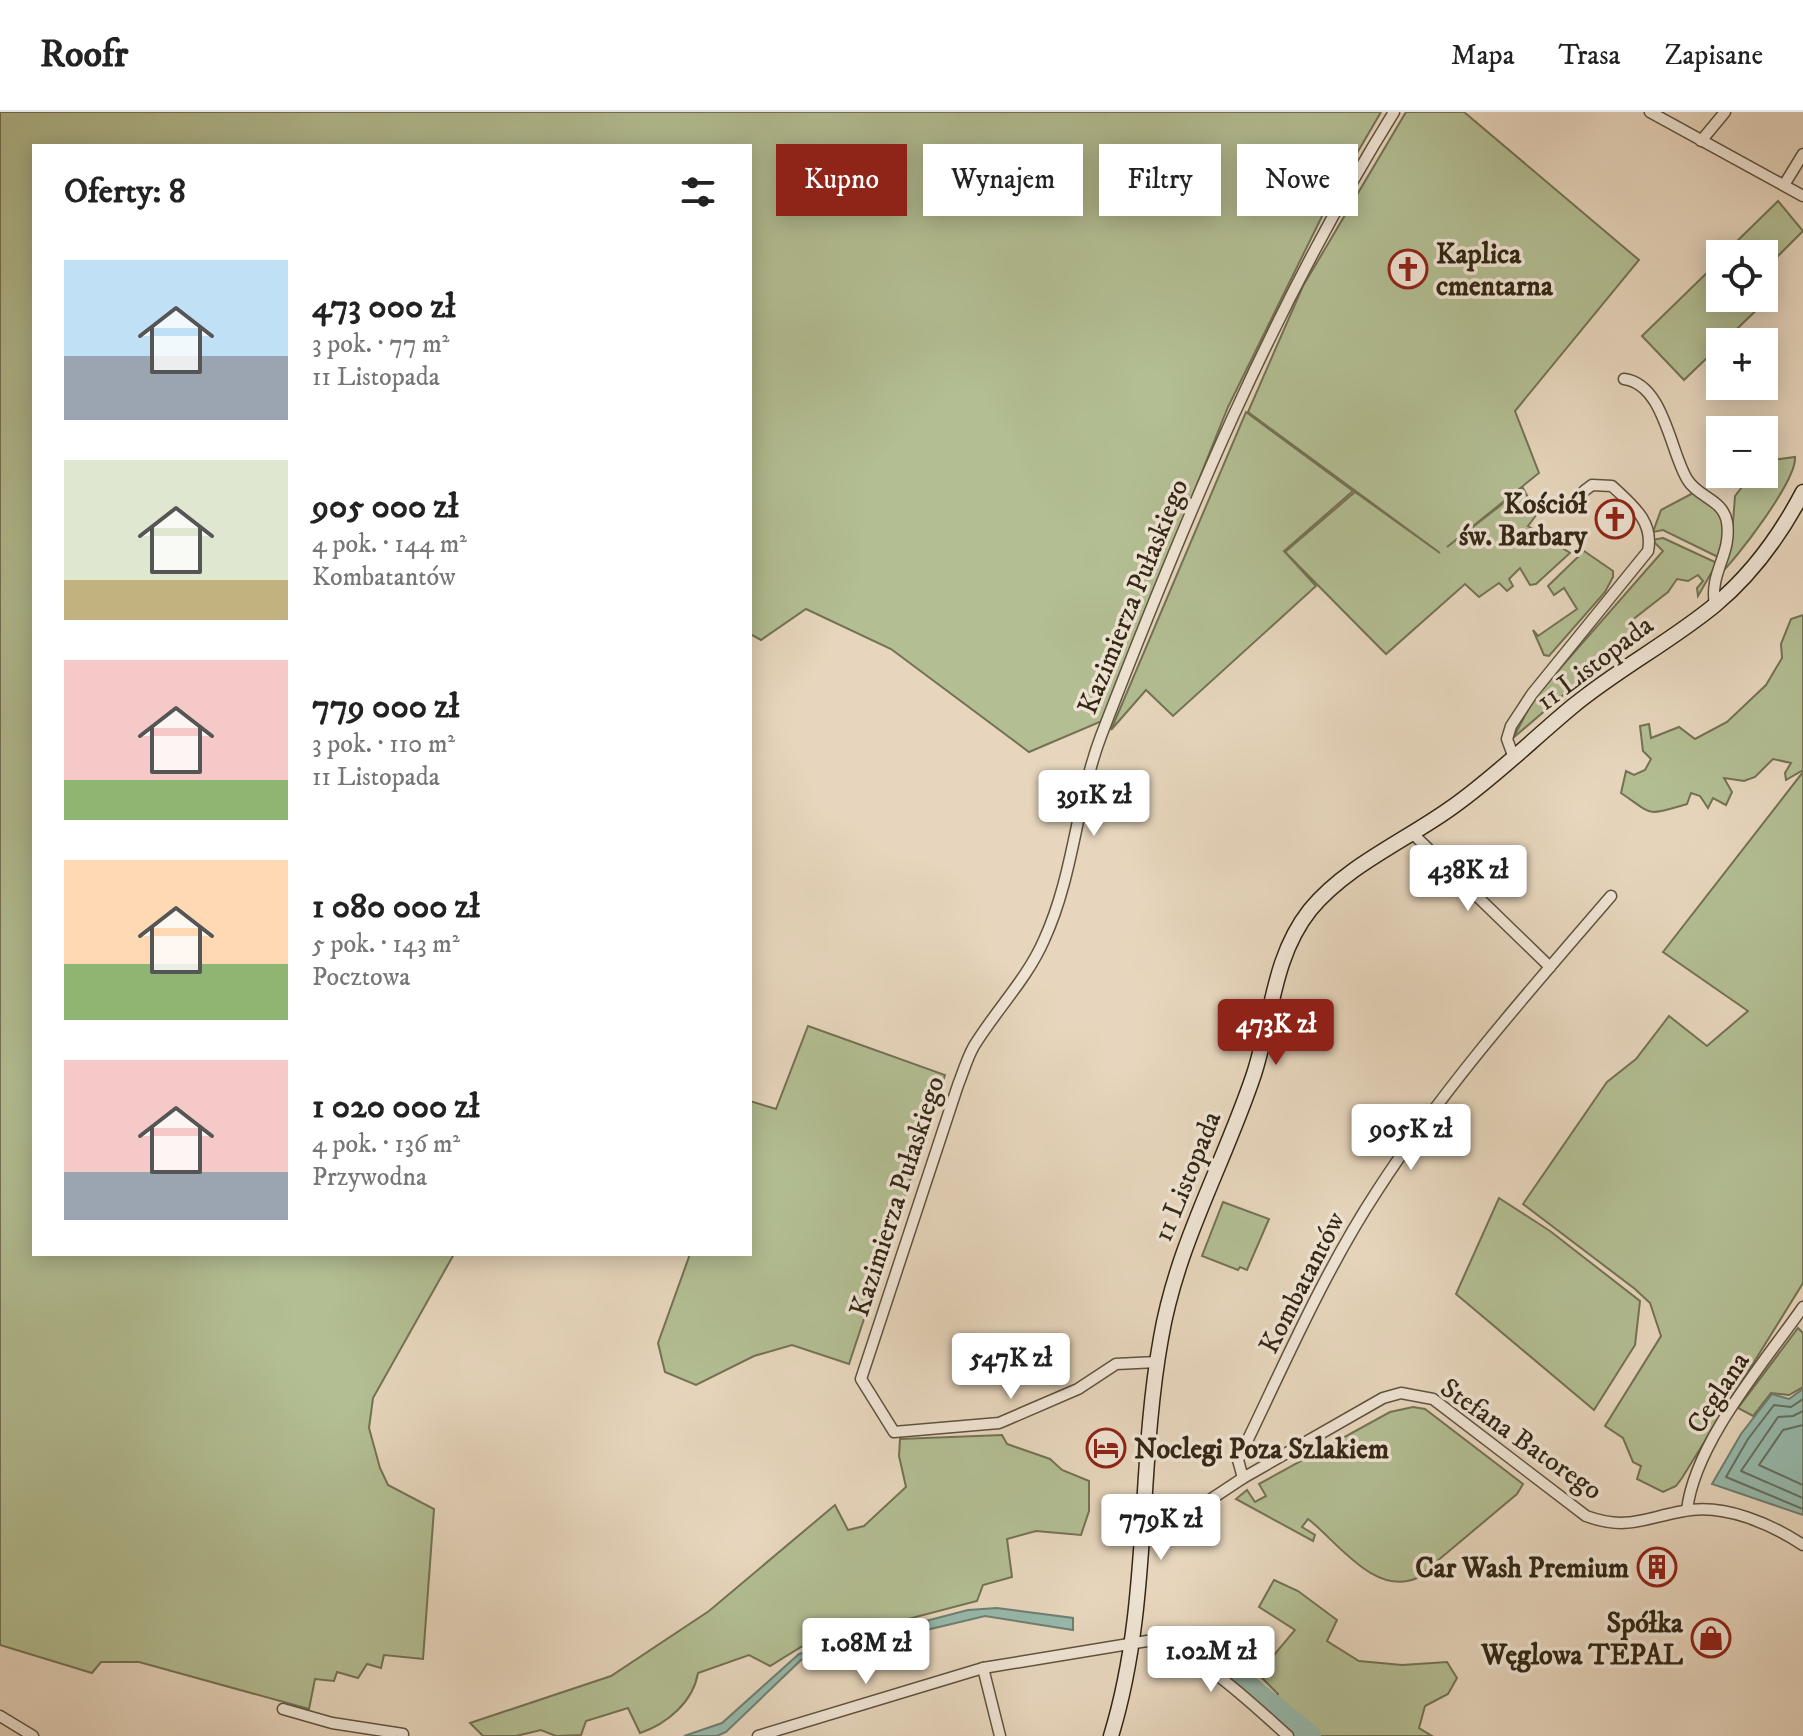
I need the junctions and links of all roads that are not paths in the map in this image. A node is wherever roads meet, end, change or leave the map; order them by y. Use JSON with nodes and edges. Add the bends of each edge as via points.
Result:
{"nodes":[{"id":1,"x":1394,"y":112,"type":"edge"},
{"id":2,"x":1650,"y":112,"type":"edge"},
{"id":3,"x":1725,"y":112,"type":"edge"},
{"id":4,"x":1701,"y":141,"type":"junction"},
{"id":5,"x":1803,"y":154,"type":"edge"},
{"id":6,"x":1784,"y":185,"type":"junction"},
{"id":7,"x":1803,"y":196,"type":"edge"},
{"id":8,"x":1624,"y":379,"type":"dead end"},
{"id":9,"x":1584,"y":491,"type":"dead end"},
{"id":10,"x":1803,"y":492,"type":"edge"},
{"id":11,"x":1715,"y":605,"type":"junction"},
{"id":12,"x":1514,"y":758,"type":"junction"},
{"id":13,"x":1413,"y":834,"type":"junction"},
{"id":14,"x":1611,"y":896,"type":"dead end"},
{"id":15,"x":1550,"y":967,"type":"junction"},
{"id":16,"x":1803,"y":1307,"type":"edge"},
{"id":17,"x":1157,"y":1362,"type":"junction"},
{"id":18,"x":1243,"y":1478,"type":"junction"},
{"id":19,"x":1687,"y":1510,"type":"junction"},
{"id":20,"x":1145,"y":1532,"type":"junction"},
{"id":21,"x":1803,"y":1545,"type":"edge"},
{"id":22,"x":1134,"y":1642,"type":"junction"},
{"id":23,"x":983,"y":1668,"type":"junction"},
{"id":24,"x":283,"y":1709,"type":"dead end"},
{"id":25,"x":0,"y":1716,"type":"edge"},
{"id":26,"x":363,"y":1732,"type":"edge"},
{"id":27,"x":31,"y":1734,"type":"edge"},
{"id":28,"x":403,"y":1734,"type":"dead end"},
{"id":29,"x":1112,"y":1734,"type":"edge"},
{"id":30,"x":758,"y":1736,"type":"edge"},
{"id":31,"x":1000,"y":1736,"type":"edge"},
{"id":32,"x":1288,"y":1736,"type":"edge"}],
"edges":[{"from":1,"to":17,"type":"street","name":"Kazimierza Pułaskiego","via":[[1340,199],[1239,398],[1100,740],[1045,939],[973,1048],[958,1085],[861,1379],[894,1432],[999,1423],[1066,1396],[1116,1364]]},
{"from":2,"to":4,"type":"street"},
{"from":3,"to":4,"type":"street"},
{"from":4,"to":6,"type":"street"},
{"from":5,"to":6,"type":"street"},
{"from":6,"to":7,"type":"street"},
{"from":8,"to":11,"type":"street","via":[[1633,380],[1658,407],[1688,481],[1717,503],[1726,518],[1729,537],[1711,586]]},
{"from":9,"to":12,"type":"street","via":[[1592,485],[1612,486],[1646,522],[1651,536],[1648,551],[1511,726],[1507,739]]},
{"from":10,"to":11,"type":"main road","name":"11 Listopada","via":[[1769,546]]},
{"from":11,"to":12,"type":"main road","name":"11 Listopada","via":[[1609,678]]},
{"from":12,"to":13,"type":"main road","name":"11 Listopada"},
{"from":13,"to":15,"type":"street"},
{"from":13,"to":17,"type":"main road","name":"11 Listopada","via":[[1330,890],[1310,910],[1286,950],[1253,1076],[1177,1268]]},
{"from":14,"to":15,"type":"street","name":"Kombatantów"},
{"from":15,"to":18,"type":"street","name":"Kombatantów","via":[[1416,1135],[1350,1235],[1238,1460]]},
{"from":16,"to":19,"type":"street","name":"Ceglana","via":[[1728,1415],[1690,1484]]},
{"from":17,"to":20,"type":"main road","name":"11 Listopada"},
{"from":18,"to":19,"type":"street","name":"Stefana Batorego","via":[[1383,1398],[1401,1393],[1433,1399],[1586,1516],[1609,1524],[1637,1524]]},
{"from":18,"to":20,"type":"street","name":"Stefana Batorego","via":[[1169,1527]]},
{"from":19,"to":21,"type":"street","name":"Stefana Batorego","via":[[1757,1521]]},
{"from":20,"to":22,"type":"main road","name":"11 Listopada"},
{"from":22,"to":23,"type":"street"},
{"from":22,"to":29,"type":"main road","name":"11 Listopada"},
{"from":22,"to":32,"type":"street","via":[[1160,1642],[1198,1663]]},
{"from":23,"to":30,"type":"street"},
{"from":23,"to":31,"type":"street"},
{"from":24,"to":26,"type":"street"},
{"from":25,"to":27,"type":"street"},
{"from":26,"to":28,"type":"street"}]}
